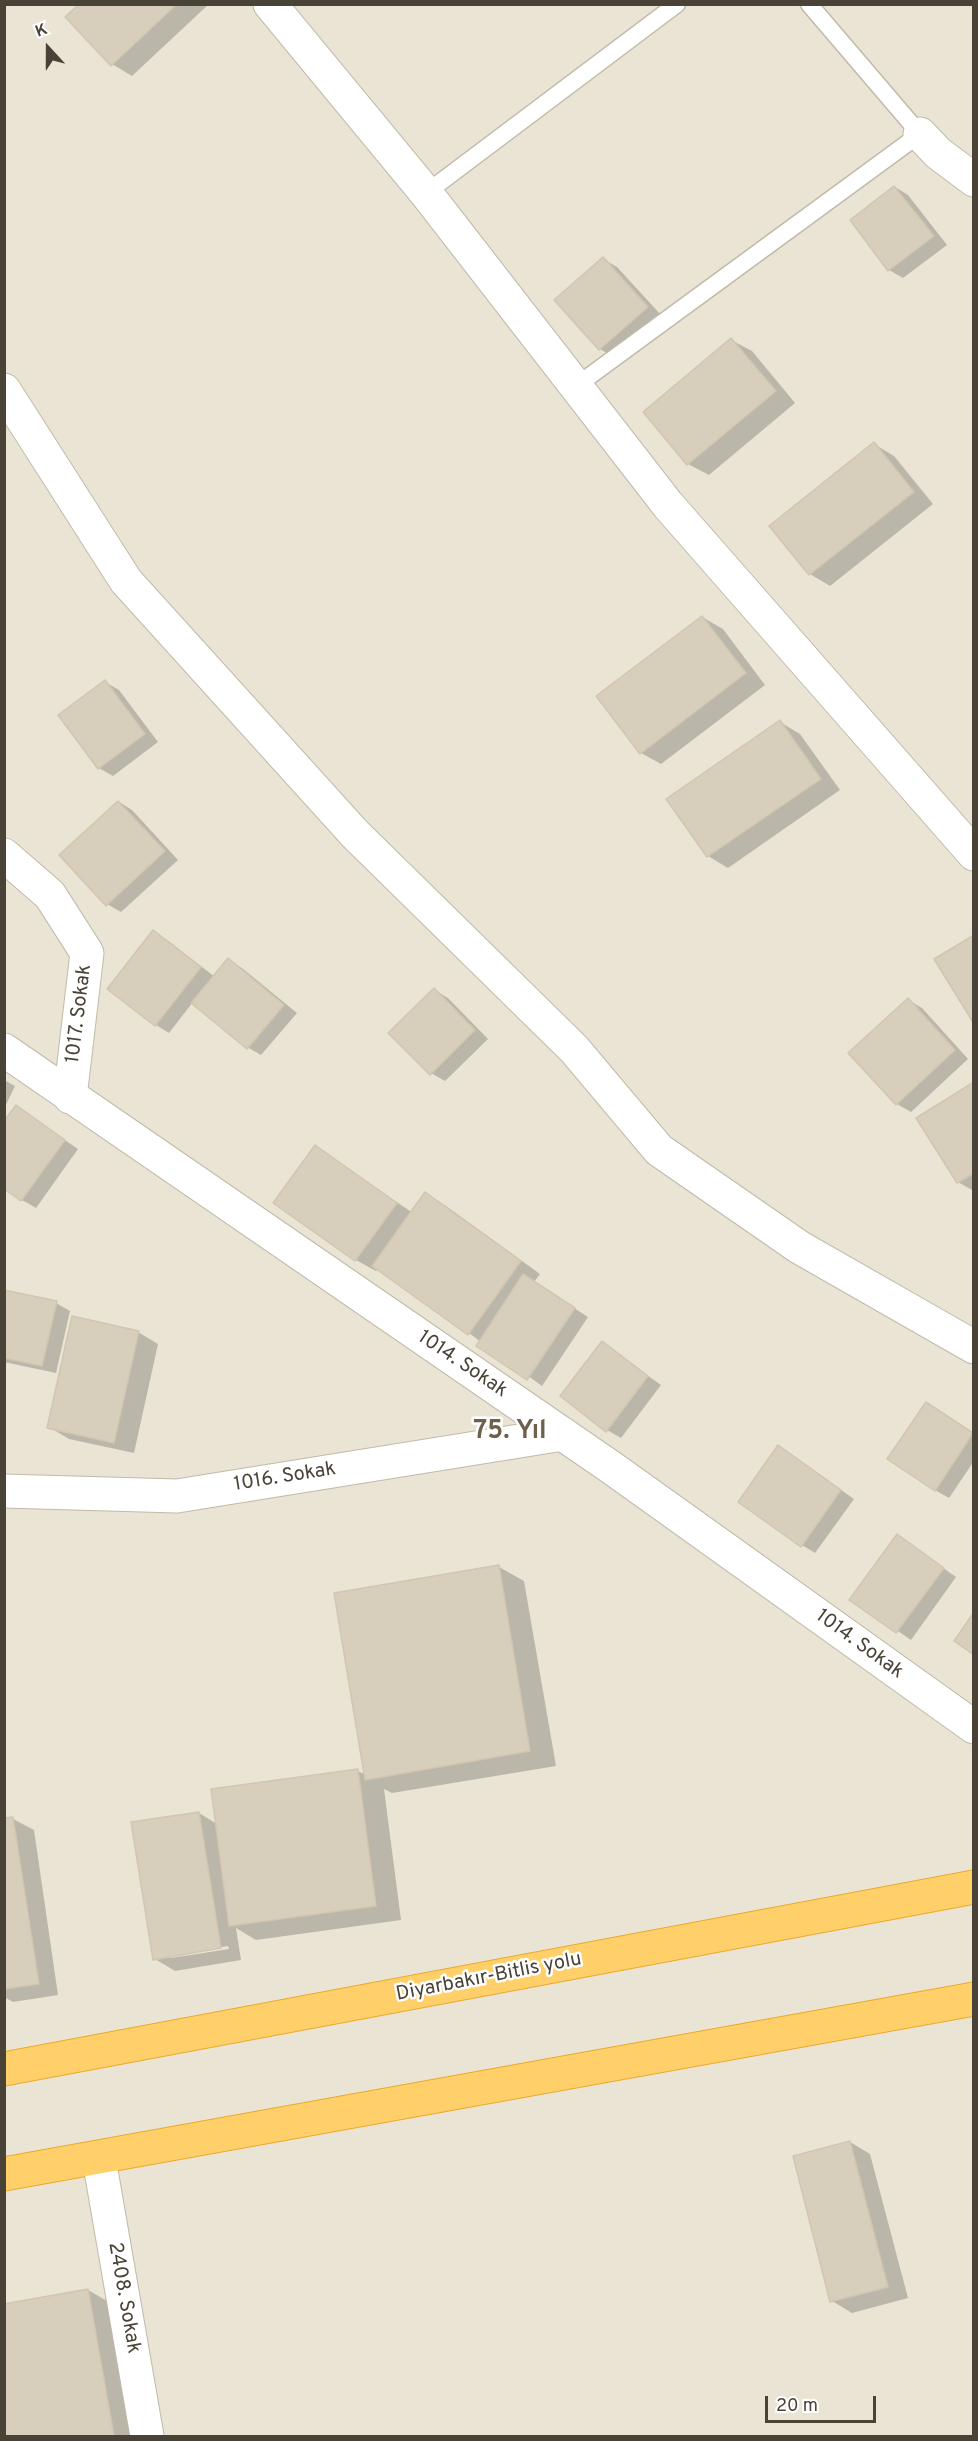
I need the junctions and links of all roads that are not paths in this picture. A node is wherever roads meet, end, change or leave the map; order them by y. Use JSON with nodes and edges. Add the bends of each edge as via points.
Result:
{"nodes":[{"id":1,"x":270,"y":4,"type":"edge"},
{"id":2,"x":677,"y":4,"type":"edge"},
{"id":3,"x":808,"y":4,"type":"edge"},
{"id":4,"x":920,"y":134,"type":"junction"},
{"id":5,"x":974,"y":180,"type":"edge"},
{"id":6,"x":426,"y":193,"type":"junction"},
{"id":7,"x":576,"y":386,"type":"junction"},
{"id":8,"x":4,"y":390,"type":"edge"},
{"id":9,"x":974,"y":854,"type":"edge"},
{"id":10,"x":4,"y":855,"type":"edge"},
{"id":11,"x":4,"y":1050,"type":"edge"},
{"id":12,"x":70,"y":1097,"type":"junction"},
{"id":13,"x":974,"y":1347,"type":"edge"},
{"id":14,"x":563,"y":1434,"type":"junction"},
{"id":15,"x":4,"y":1491,"type":"edge"},
{"id":16,"x":974,"y":1727,"type":"edge"},
{"id":17,"x":974,"y":1887,"type":"edge"},
{"id":18,"x":974,"y":1999,"type":"edge"},
{"id":19,"x":4,"y":2069,"type":"edge"},
{"id":20,"x":99,"y":2158,"type":"junction"},
{"id":21,"x":4,"y":2174,"type":"edge"},
{"id":22,"x":147,"y":2436,"type":"edge"}],
"edges":[{"from":1,"to":6,"type":"street"},
{"from":2,"to":6,"type":"lane"},
{"from":3,"to":4,"type":"lane"},
{"from":4,"to":5,"type":"street"},
{"from":4,"to":7,"type":"lane"},
{"from":6,"to":7,"type":"street"},
{"from":7,"to":9,"type":"street","via":[[668,505]]},
{"from":8,"to":13,"type":"street","via":[[126,581],[355,834],[574,1049],[659,1150],[799,1247]]},
{"from":10,"to":12,"type":"street","name":"1017. Sokak","via":[[50,895],[87,953]]},
{"from":11,"to":12,"type":"street","name":"1014. Sokak"},
{"from":12,"to":14,"type":"street","name":"1014. Sokak"},
{"from":14,"to":15,"type":"street","name":"1016. Sokak","via":[[177,1496]]},
{"from":14,"to":16,"type":"street","name":"1014. Sokak"},
{"from":17,"to":19,"type":"highway","name":"Diyarbakır-Bitlis yolu"},
{"from":18,"to":20,"type":"highway"},
{"from":20,"to":21,"type":"highway"},
{"from":20,"to":22,"type":"street","name":"2408. Sokak"}]}
